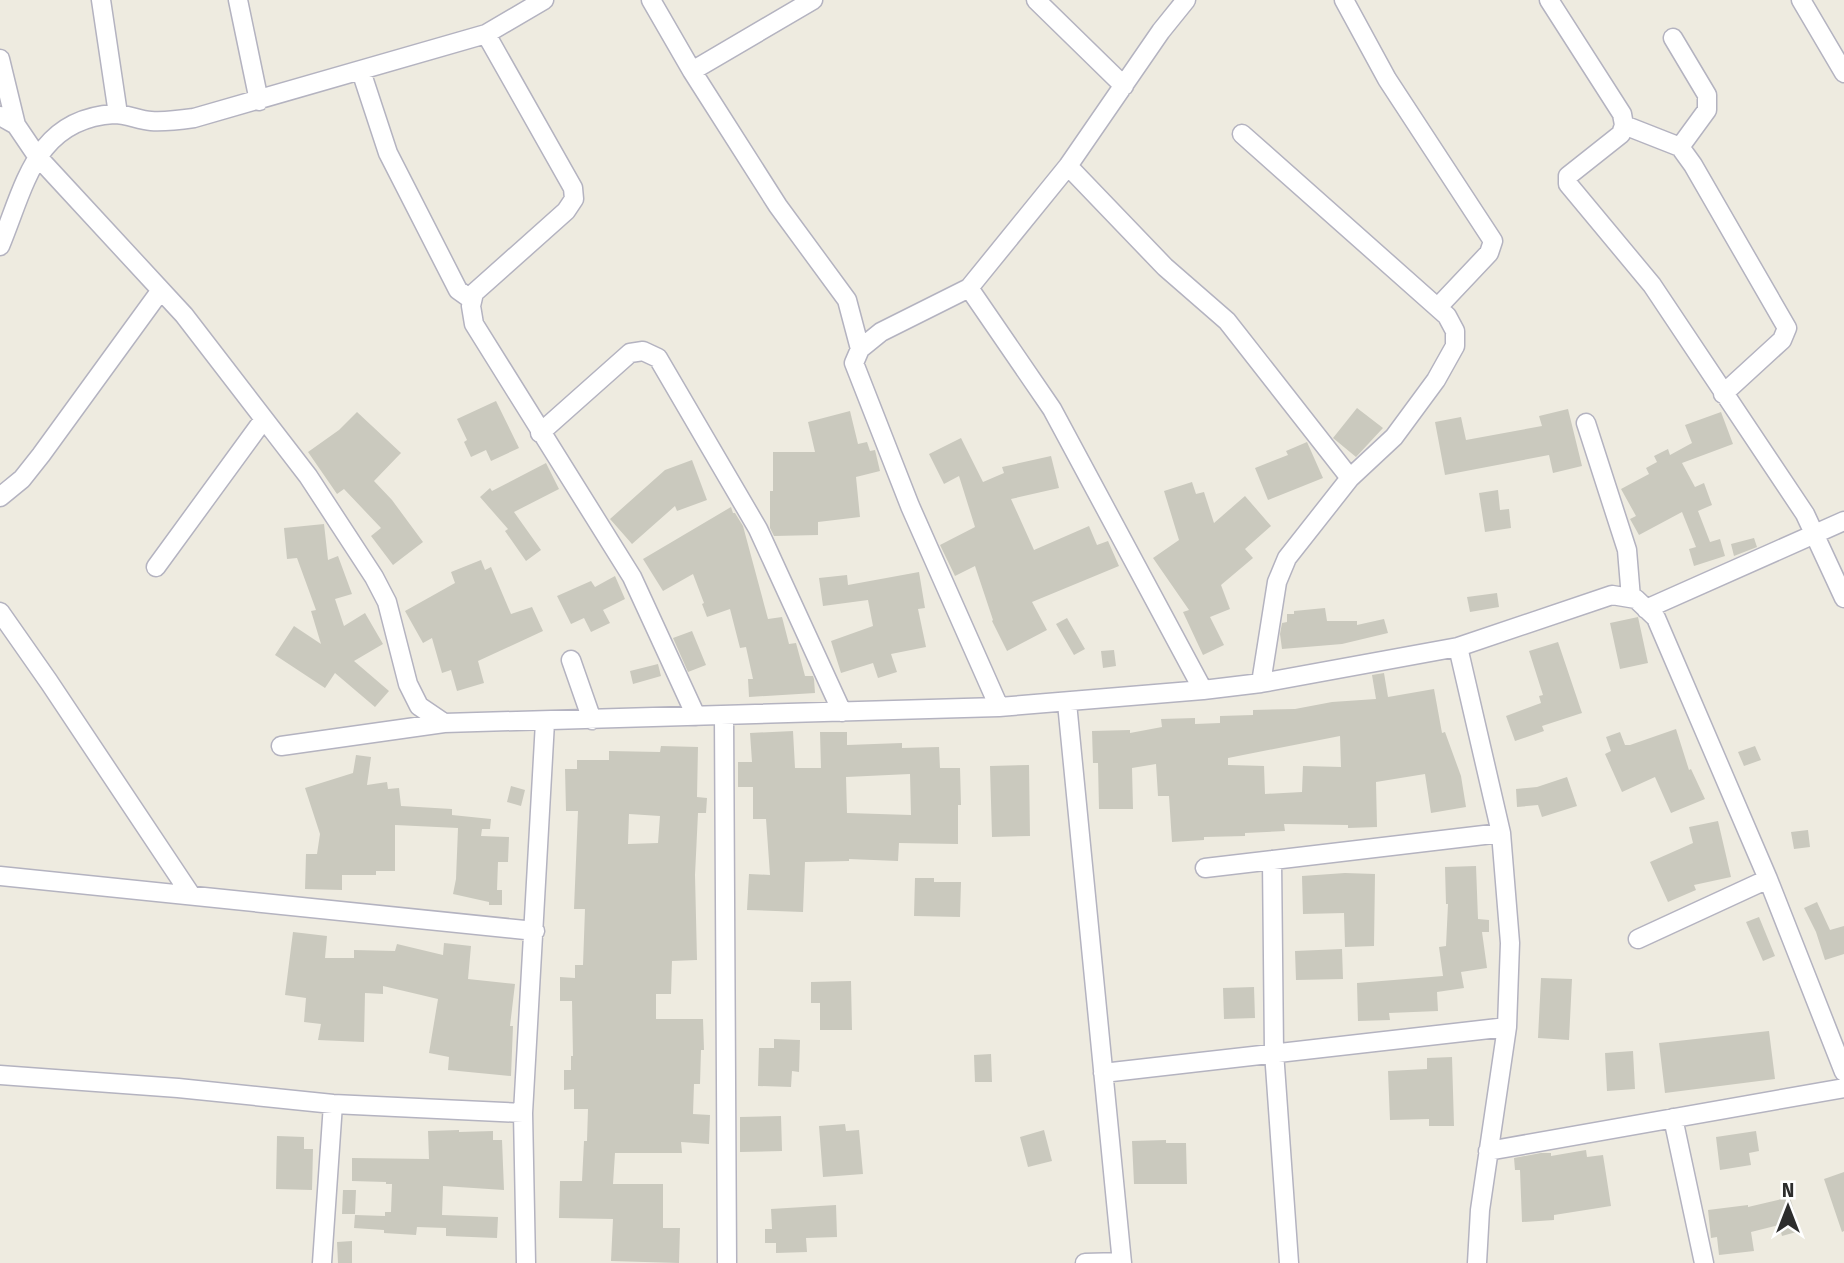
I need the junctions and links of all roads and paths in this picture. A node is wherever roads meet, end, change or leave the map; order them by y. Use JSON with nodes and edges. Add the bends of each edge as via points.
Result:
{"nodes":[{"id":1,"x":101,"y":0,"type":"edge"},
{"id":2,"x":238,"y":0,"type":"edge"},
{"id":3,"x":544,"y":0,"type":"edge"},
{"id":4,"x":651,"y":0,"type":"edge"},
{"id":5,"x":813,"y":0,"type":"edge"},
{"id":6,"x":1036,"y":0,"type":"edge"},
{"id":7,"x":1186,"y":0,"type":"edge"},
{"id":8,"x":1344,"y":0,"type":"edge"},
{"id":9,"x":1549,"y":0,"type":"edge"},
{"id":10,"x":1801,"y":0,"type":"edge"},
{"id":11,"x":486,"y":34,"type":"junction"},
{"id":12,"x":1674,"y":38,"type":"dead end"},
{"id":13,"x":0,"y":59,"type":"edge"},
{"id":14,"x":1843,"y":70,"type":"edge"},
{"id":15,"x":361,"y":71,"type":"junction"},
{"id":16,"x":692,"y":71,"type":"junction"},
{"id":17,"x":1124,"y":86,"type":"junction"},
{"id":18,"x":259,"y":101,"type":"junction"},
{"id":19,"x":118,"y":114,"type":"junction"},
{"id":20,"x":0,"y":116,"type":"edge"},
{"id":21,"x":16,"y":125,"type":"junction"},
{"id":22,"x":1624,"y":125,"type":"junction"},
{"id":23,"x":1242,"y":134,"type":"dead end"},
{"id":24,"x":1680,"y":148,"type":"junction"},
{"id":25,"x":37,"y":156,"type":"junction"},
{"id":26,"x":1069,"y":166,"type":"junction"},
{"id":27,"x":0,"y":246,"type":"edge"},
{"id":28,"x":969,"y":288,"type":"junction"},
{"id":29,"x":161,"y":290,"type":"junction"},
{"id":30,"x":472,"y":300,"type":"junction"},
{"id":31,"x":1438,"y":307,"type":"junction"},
{"id":32,"x":860,"y":349,"type":"junction"},
{"id":33,"x":1723,"y":394,"type":"junction"},
{"id":34,"x":264,"y":419,"type":"junction"},
{"id":35,"x":1586,"y":423,"type":"dead end"},
{"id":36,"x":540,"y":433,"type":"junction"},
{"id":37,"x":1350,"y":478,"type":"junction"},
{"id":38,"x":0,"y":497,"type":"edge"},
{"id":39,"x":1844,"y":521,"type":"edge"},
{"id":40,"x":1816,"y":534,"type":"junction"},
{"id":41,"x":156,"y":567,"type":"dead end"},
{"id":42,"x":1844,"y":598,"type":"edge"},
{"id":43,"x":1639,"y":603,"type":"junction"},
{"id":44,"x":0,"y":612,"type":"edge"},
{"id":45,"x":1458,"y":648,"type":"junction"},
{"id":46,"x":571,"y":660,"type":"dead end"},
{"id":47,"x":1261,"y":683,"type":"junction"},
{"id":48,"x":1203,"y":690,"type":"junction"},
{"id":49,"x":1067,"y":703,"type":"junction"},
{"id":50,"x":999,"y":708,"type":"junction"},
{"id":51,"x":842,"y":712,"type":"junction"},
{"id":52,"x":724,"y":715,"type":"junction"},
{"id":53,"x":696,"y":716,"type":"junction"},
{"id":54,"x":592,"y":720,"type":"junction"},
{"id":55,"x":545,"y":722,"type":"junction"},
{"id":56,"x":444,"y":723,"type":"junction"},
{"id":57,"x":281,"y":746,"type":"dead end"},
{"id":58,"x":1501,"y":833,"type":"junction"},
{"id":59,"x":1272,"y":860,"type":"junction"},
{"id":60,"x":1205,"y":868,"type":"dead end"},
{"id":61,"x":0,"y":876,"type":"edge"},
{"id":62,"x":1768,"y":880,"type":"junction"},
{"id":63,"x":191,"y":895,"type":"junction"},
{"id":64,"x":535,"y":931,"type":"junction"},
{"id":65,"x":1638,"y":939,"type":"dead end"},
{"id":66,"x":1507,"y":1027,"type":"junction"},
{"id":67,"x":1274,"y":1052,"type":"junction"},
{"id":68,"x":1844,"y":1072,"type":"edge"},
{"id":69,"x":1103,"y":1073,"type":"junction"},
{"id":70,"x":0,"y":1075,"type":"edge"},
{"id":71,"x":1844,"y":1088,"type":"edge"},
{"id":72,"x":333,"y":1104,"type":"junction"},
{"id":73,"x":523,"y":1113,"type":"junction"},
{"id":74,"x":1673,"y":1118,"type":"junction"},
{"id":75,"x":1488,"y":1151,"type":"junction"},
{"id":76,"x":1122,"y":1262,"type":"edge"},
{"id":77,"x":322,"y":1263,"type":"edge"},
{"id":78,"x":526,"y":1263,"type":"edge"},
{"id":79,"x":727,"y":1263,"type":"edge"},
{"id":80,"x":1085,"y":1263,"type":"edge"},
{"id":81,"x":1289,"y":1263,"type":"edge"},
{"id":82,"x":1477,"y":1263,"type":"edge"},
{"id":83,"x":1703,"y":1263,"type":"edge"}],
"edges":[{"from":1,"to":19,"type":"street"},
{"from":2,"to":18,"type":"street"},
{"from":3,"to":11,"type":"street"},
{"from":4,"to":16,"type":"street"},
{"from":5,"to":16,"type":"street"},
{"from":6,"to":17,"type":"street"},
{"from":7,"to":17,"type":"street"},
{"from":8,"to":31,"type":"street","via":[[1387,79],[1493,241],[1489,253]]},
{"from":9,"to":22,"type":"street","via":[[1622,114]]},
{"from":10,"to":14,"type":"street"},
{"from":11,"to":15,"type":"street"},
{"from":11,"to":30,"type":"street","via":[[573,188],[574,199],[474,293]]},
{"from":12,"to":24,"type":"street","via":[[1707,95],[1707,110]]},
{"from":13,"to":21,"type":"street"},
{"from":15,"to":18,"type":"street"},
{"from":15,"to":30,"type":"street","via":[[388,153],[458,290]]},
{"from":16,"to":32,"type":"street","via":[[778,206],[847,300]]},
{"from":17,"to":26,"type":"street"},
{"from":18,"to":19,"type":"street","via":[[169,121]]},
{"from":19,"to":25,"type":"street","via":[[76,123],[49,141]]},
{"from":20,"to":21,"type":"street"},
{"from":21,"to":25,"type":"street"},
{"from":22,"to":24,"type":"street"},
{"from":22,"to":33,"type":"street","via":[[1621,134],[1568,176],[1568,184],[1652,285]]},
{"from":23,"to":31,"type":"street"},
{"from":24,"to":33,"type":"street","via":[[1787,328],[1782,340]]},
{"from":25,"to":27,"type":"street"},
{"from":25,"to":29,"type":"street"},
{"from":26,"to":28,"type":"street"},
{"from":26,"to":37,"type":"street","via":[[1165,267],[1227,321]]},
{"from":28,"to":32,"type":"street","via":[[881,332]]},
{"from":28,"to":48,"type":"street","via":[[1052,409]]},
{"from":29,"to":34,"type":"street"},
{"from":29,"to":38,"type":"street","via":[[22,479]]},
{"from":30,"to":36,"type":"street","via":[[474,324]]},
{"from":31,"to":37,"type":"street","via":[[1455,331],[1455,346],[1394,437]]},
{"from":32,"to":50,"type":"street","via":[[854,363],[879,428]]},
{"from":33,"to":40,"type":"street"},
{"from":34,"to":41,"type":"street"},
{"from":34,"to":56,"type":"street","via":[[308,476],[374,577],[387,602],[408,684],[419,706]]},
{"from":35,"to":43,"type":"street"},
{"from":36,"to":51,"type":"street","via":[[630,353],[643,351],[658,358],[758,529]]},
{"from":36,"to":53,"type":"street","via":[[632,577]]},
{"from":37,"to":47,"type":"street","via":[[1281,569]]},
{"from":39,"to":40,"type":"street"},
{"from":40,"to":42,"type":"street"},
{"from":40,"to":43,"type":"street"},
{"from":43,"to":45,"type":"street","via":[[1612,595]]},
{"from":43,"to":62,"type":"street","via":[[1656,618]]},
{"from":44,"to":63,"type":"street"},
{"from":45,"to":47,"type":"street"},
{"from":45,"to":58,"type":"street"},
{"from":46,"to":54,"type":"street"},
{"from":47,"to":48,"type":"street"},
{"from":48,"to":49,"type":"street"},
{"from":49,"to":50,"type":"street"},
{"from":49,"to":69,"type":"street"},
{"from":50,"to":51,"type":"street"},
{"from":51,"to":52,"type":"street"},
{"from":52,"to":53,"type":"street"},
{"from":52,"to":79,"type":"street"},
{"from":53,"to":54,"type":"street"},
{"from":54,"to":55,"type":"street"},
{"from":55,"to":56,"type":"street"},
{"from":55,"to":64,"type":"street"},
{"from":56,"to":57,"type":"street"},
{"from":58,"to":59,"type":"street"},
{"from":58,"to":66,"type":"street","via":[[1510,943]]},
{"from":59,"to":60,"type":"street"},
{"from":59,"to":67,"type":"street"},
{"from":61,"to":63,"type":"street"},
{"from":62,"to":65,"type":"street"},
{"from":62,"to":68,"type":"street"},
{"from":63,"to":64,"type":"street"},
{"from":64,"to":73,"type":"street"},
{"from":66,"to":67,"type":"street"},
{"from":66,"to":75,"type":"street"},
{"from":67,"to":69,"type":"street"},
{"from":67,"to":81,"type":"street"},
{"from":69,"to":76,"type":"street"},
{"from":70,"to":72,"type":"street"},
{"from":71,"to":74,"type":"street"},
{"from":72,"to":73,"type":"street"},
{"from":72,"to":77,"type":"street"},
{"from":73,"to":78,"type":"street"},
{"from":74,"to":75,"type":"street"},
{"from":74,"to":83,"type":"street"},
{"from":75,"to":82,"type":"street"},
{"from":76,"to":80,"type":"street"}]}
